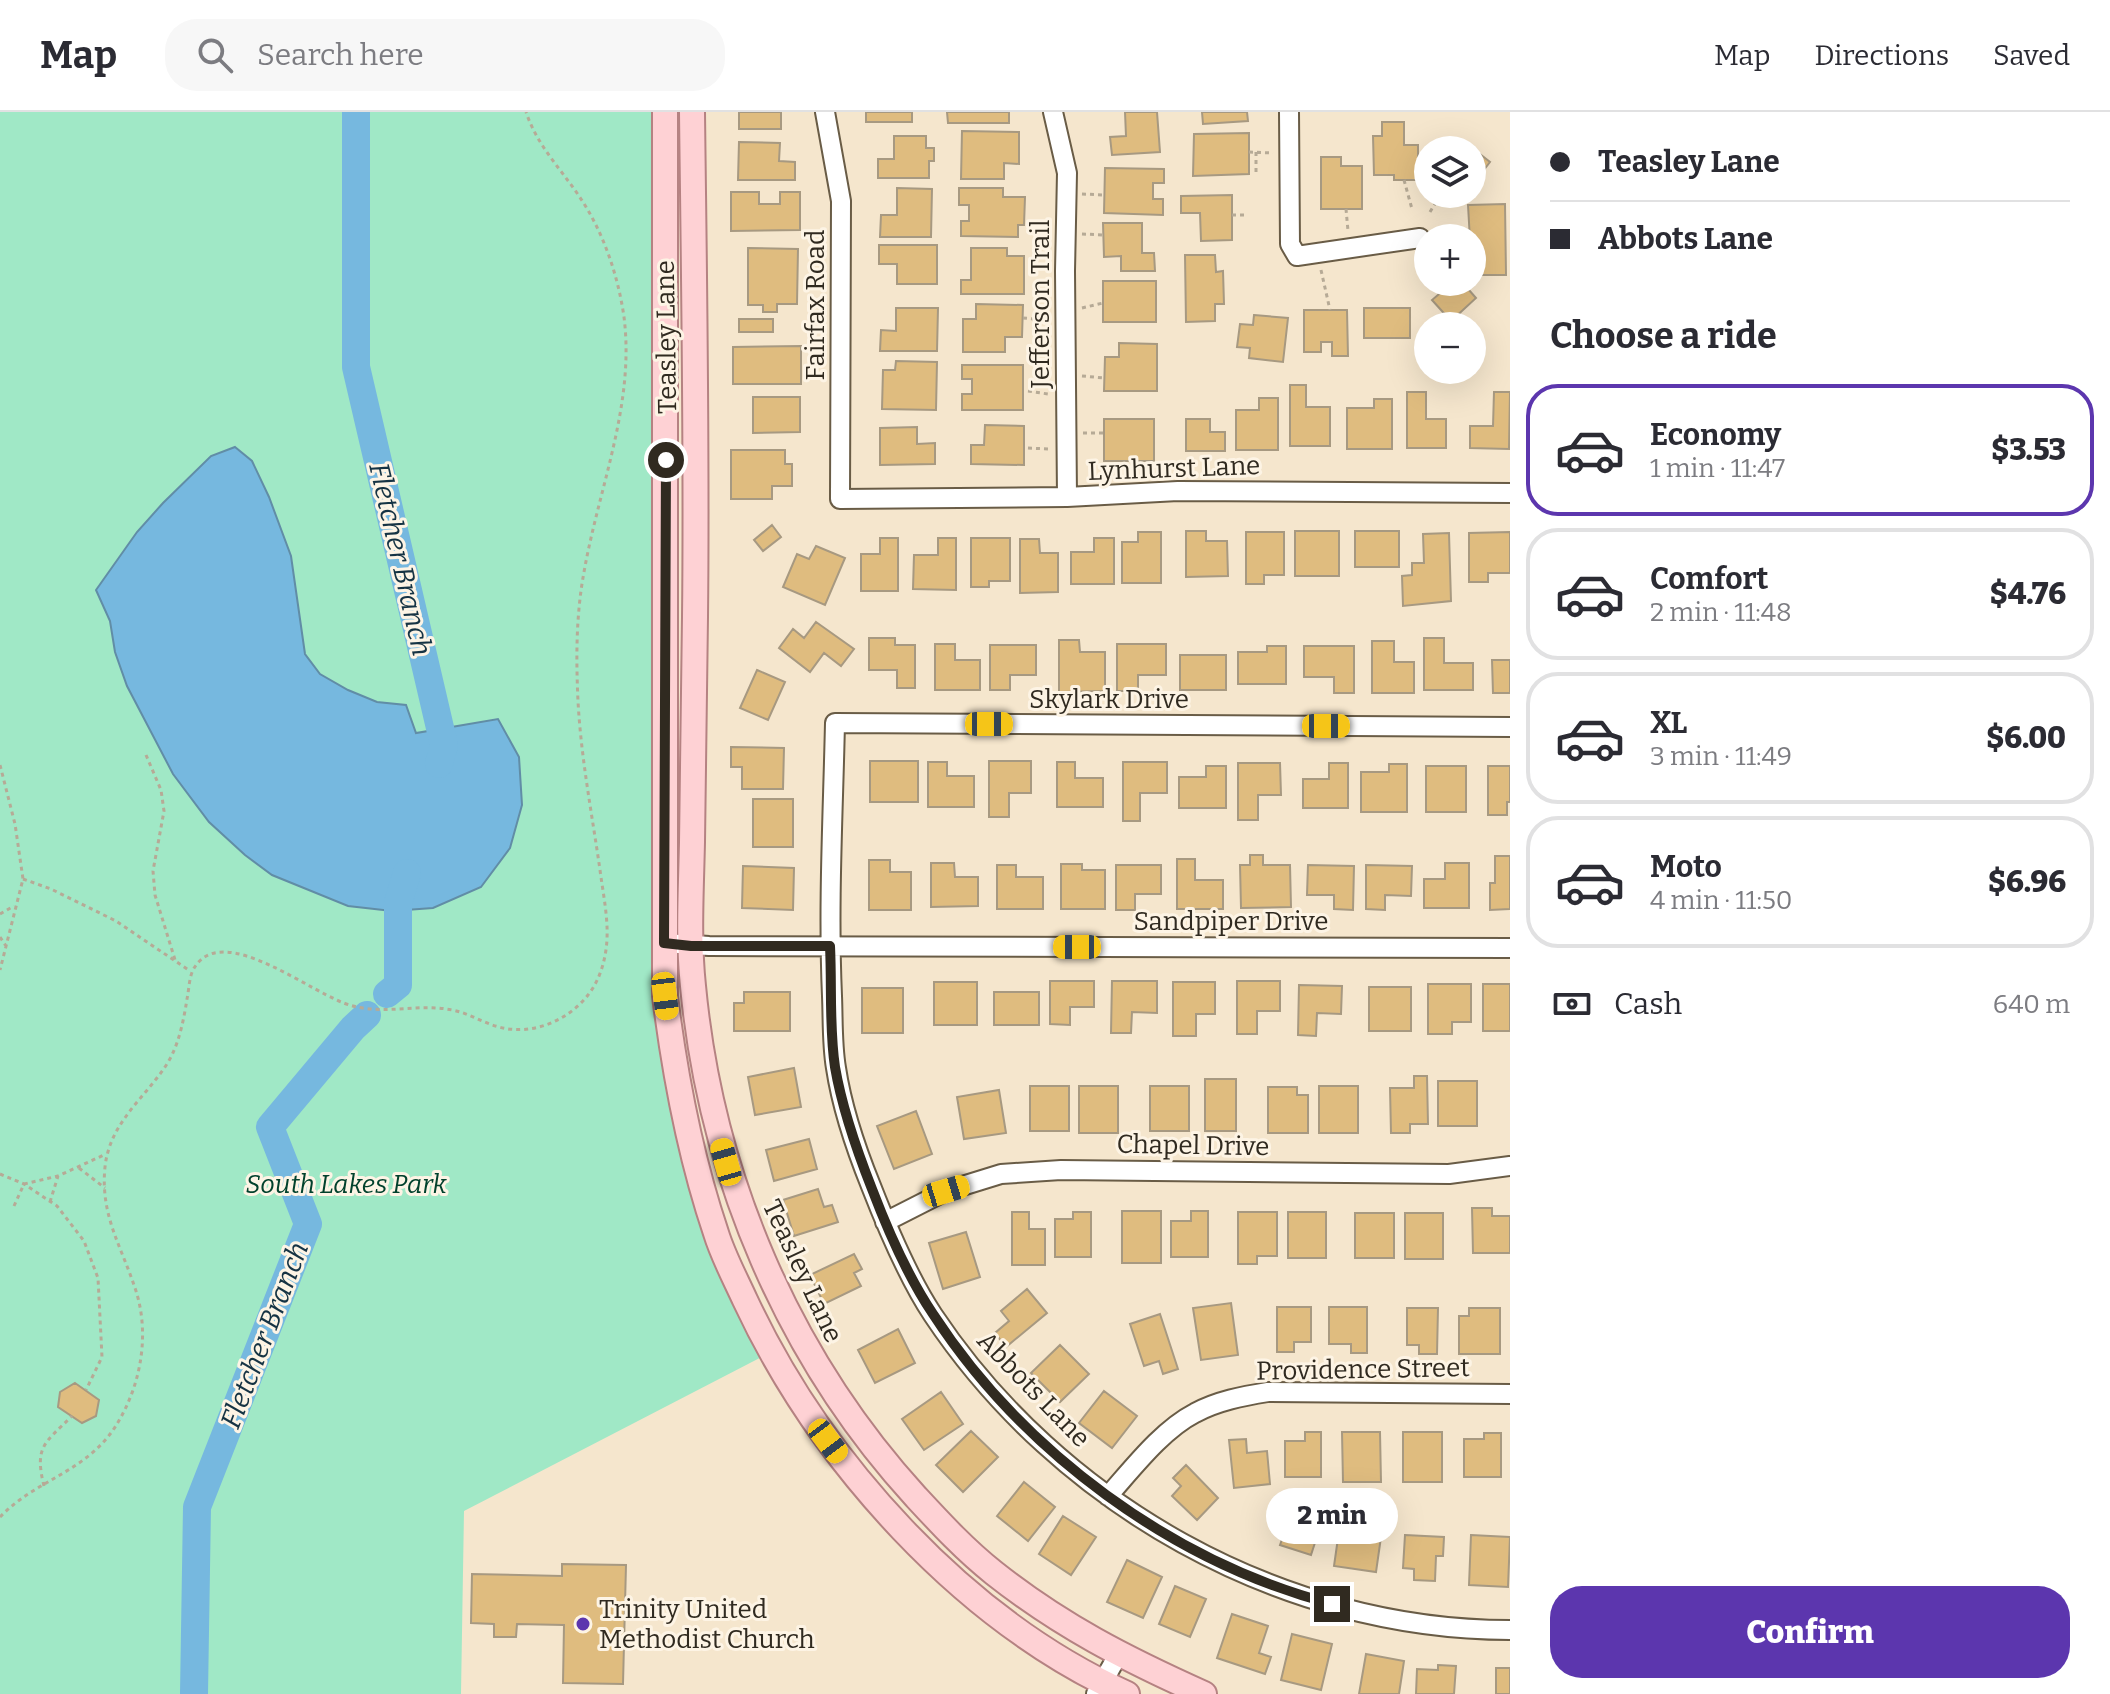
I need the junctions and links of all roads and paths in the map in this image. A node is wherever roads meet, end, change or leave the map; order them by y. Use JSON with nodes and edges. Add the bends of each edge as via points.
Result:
{"nodes":[{"id":1,"x":526,"y":112,"type":"edge"},
{"id":2,"x":665,"y":112,"type":"edge"},
{"id":3,"x":692,"y":112,"type":"edge"},
{"id":4,"x":825,"y":112,"type":"edge"},
{"id":5,"x":1053,"y":112,"type":"edge"},
{"id":6,"x":1289,"y":112,"type":"edge"},
{"id":7,"x":1249,"y":152,"type":"dead end"},
{"id":8,"x":1256,"y":152,"type":"junction"},
{"id":9,"x":1281,"y":153,"type":"dead end"},
{"id":10,"x":1256,"y":176,"type":"dead end"},
{"id":11,"x":1404,"y":180,"type":"dead end"},
{"id":12,"x":1078,"y":194,"type":"dead end"},
{"id":13,"x":1104,"y":195,"type":"dead end"},
{"id":14,"x":1432,"y":208,"type":"edge"},
{"id":15,"x":1346,"y":209,"type":"dead end"},
{"id":16,"x":1412,"y":209,"type":"dead end"},
{"id":17,"x":1430,"y":212,"type":"dead end"},
{"id":18,"x":1232,"y":215,"type":"dead end"},
{"id":19,"x":1244,"y":215,"type":"dead end"},
{"id":20,"x":1078,"y":235,"type":"dead end"},
{"id":21,"x":1104,"y":235,"type":"dead end"},
{"id":22,"x":1414,"y":239,"type":"edge"},
{"id":23,"x":1349,"y":242,"type":"dead end"},
{"id":24,"x":1321,"y":270,"type":"dead end"},
{"id":25,"x":1103,"y":303,"type":"dead end"},
{"id":26,"x":1078,"y":308,"type":"dead end"},
{"id":27,"x":1330,"y":310,"type":"dead end"},
{"id":28,"x":1023,"y":318,"type":"dead end"},
{"id":29,"x":1056,"y":321,"type":"dead end"},
{"id":30,"x":1079,"y":375,"type":"dead end"},
{"id":31,"x":1104,"y":378,"type":"dead end"},
{"id":32,"x":1028,"y":391,"type":"dead end"},
{"id":33,"x":1056,"y":394,"type":"dead end"},
{"id":34,"x":1079,"y":433,"type":"dead end"},
{"id":35,"x":1104,"y":433,"type":"dead end"},
{"id":36,"x":1028,"y":448,"type":"dead end"},
{"id":37,"x":1056,"y":450,"type":"dead end"},
{"id":38,"x":1510,"y":493,"type":"edge"},
{"id":39,"x":1067,"y":497,"type":"junction"},
{"id":40,"x":840,"y":499,"type":"joint"},
{"id":41,"x":1510,"y":727,"type":"edge"},
{"id":42,"x":146,"y":755,"type":"dead end"},
{"id":43,"x":0,"y":765,"type":"edge"},
{"id":44,"x":23,"y":879,"type":"junction"},
{"id":45,"x":16,"y":903,"type":"junction"},
{"id":46,"x":0,"y":914,"type":"edge"},
{"id":47,"x":0,"y":937,"type":"edge"},
{"id":48,"x":664,"y":943,"type":"junction"},
{"id":49,"x":6,"y":946,"type":"junction"},
{"id":50,"x":691,"y":946,"type":"junction"},
{"id":51,"x":830,"y":946,"type":"junction"},
{"id":52,"x":1510,"y":948,"type":"edge"},
{"id":53,"x":176,"y":963,"type":"junction"},
{"id":54,"x":0,"y":970,"type":"edge"},
{"id":55,"x":192,"y":972,"type":"junction"},
{"id":56,"x":107,"y":1154,"type":"junction"},
{"id":57,"x":1510,"y":1166,"type":"edge"},
{"id":58,"x":79,"y":1168,"type":"junction"},
{"id":59,"x":0,"y":1174,"type":"edge"},
{"id":60,"x":58,"y":1176,"type":"junction"},
{"id":61,"x":24,"y":1184,"type":"junction"},
{"id":62,"x":105,"y":1188,"type":"junction"},
{"id":63,"x":50,"y":1202,"type":"junction"},
{"id":64,"x":14,"y":1206,"type":"dead end"},
{"id":65,"x":885,"y":1222,"type":"junction"},
{"id":66,"x":86,"y":1390,"type":"dead end"},
{"id":67,"x":1510,"y":1394,"type":"edge"},
{"id":68,"x":72,"y":1416,"type":"dead end"},
{"id":69,"x":44,"y":1486,"type":"junction"},
{"id":70,"x":1108,"y":1496,"type":"junction"},
{"id":71,"x":0,"y":1517,"type":"edge"},
{"id":72,"x":1510,"y":1630,"type":"edge"},
{"id":73,"x":1118,"y":1655,"type":"junction"},
{"id":74,"x":1099,"y":1688,"type":"edge"},
{"id":75,"x":1127,"y":1694,"type":"edge"},
{"id":76,"x":1204,"y":1694,"type":"edge"}],
"edges":[{"from":1,"to":55,"type":"path","via":[[599,233],[614,268],[626,341],[624,398],[583,574],[577,627],[580,726],[606,911],[607,944],[599,977],[580,1004],[553,1023],[509,1029],[450,1009],[354,1006],[261,960],[229,951],[203,958]]},
{"from":2,"to":48,"type":"main road","name":"Teasley Lane"},
{"from":3,"to":50,"type":"main road","name":"Teasley Lane","via":[[696,552]]},
{"from":4,"to":40,"type":"street","name":"Fairfax Road","via":[[841,201]]},
{"from":5,"to":39,"type":"street","name":"Jefferson Trail","via":[[1067,173]]},
{"from":6,"to":22,"type":"street","via":[[1290,244],[1297,256]]},
{"from":7,"to":8,"type":"path"},
{"from":8,"to":9,"type":"path"},
{"from":8,"to":10,"type":"path"},
{"from":11,"to":16,"type":"path"},
{"from":12,"to":13,"type":"path"},
{"from":14,"to":17,"type":"path"},
{"from":15,"to":23,"type":"path"},
{"from":18,"to":19,"type":"path"},
{"from":20,"to":21,"type":"path"},
{"from":24,"to":27,"type":"path"},
{"from":25,"to":26,"type":"path"},
{"from":28,"to":29,"type":"path"},
{"from":30,"to":31,"type":"path"},
{"from":32,"to":33,"type":"path"},
{"from":34,"to":35,"type":"path"},
{"from":36,"to":37,"type":"path"},
{"from":38,"to":39,"type":"street","name":"Lynhurst Lane","via":[[1178,491]]},
{"from":39,"to":40,"type":"street","name":"Lynhurst Lane"},
{"from":41,"to":51,"type":"street","name":"Skylark Drive","via":[[835,723]]},
{"from":42,"to":53,"type":"path","via":[[164,811],[153,871],[155,895]]},
{"from":43,"to":44,"type":"path"},
{"from":44,"to":45,"type":"path"},
{"from":44,"to":53,"type":"path","via":[[116,921]]},
{"from":45,"to":46,"type":"path"},
{"from":45,"to":49,"type":"path"},
{"from":47,"to":49,"type":"path"},
{"from":48,"to":50,"type":"street","name":"Sandpiper Drive"},
{"from":48,"to":74,"type":"main road","name":"Teasley Lane","via":[[674,1064],[692,1150],[716,1234],[762,1338],[868,1492],[943,1569]]},
{"from":49,"to":54,"type":"path"},
{"from":50,"to":51,"type":"street","name":"Sandpiper Drive"},
{"from":50,"to":73,"type":"main road","name":"Teasley Lane","via":[[700,1045],[726,1162],[745,1218],[823,1376],[883,1459],[951,1535],[1040,1606]]},
{"from":51,"to":52,"type":"street","name":"Sandpiper Drive"},
{"from":51,"to":65,"type":"street","name":"Abbots Lane","via":[[835,1067],[858,1152]]},
{"from":53,"to":55,"type":"path"},
{"from":55,"to":56,"type":"path","via":[[174,1050],[130,1110]]},
{"from":56,"to":58,"type":"path"},
{"from":56,"to":62,"type":"path"},
{"from":57,"to":65,"type":"street","name":"Chapel Drive","via":[[1449,1174],[1001,1174],[946,1191]]},
{"from":58,"to":60,"type":"path"},
{"from":58,"to":62,"type":"path"},
{"from":59,"to":61,"type":"path"},
{"from":60,"to":61,"type":"path"},
{"from":60,"to":63,"type":"path"},
{"from":61,"to":63,"type":"path"},
{"from":61,"to":64,"type":"path"},
{"from":62,"to":69,"type":"path","via":[[110,1227],[140,1308],[140,1364],[120,1420],[74,1468]]},
{"from":63,"to":66,"type":"path","via":[[84,1241],[98,1278],[102,1357]]},
{"from":65,"to":70,"type":"street","name":"Abbots Lane","via":[[932,1313],[979,1377],[1042,1444]]},
{"from":67,"to":70,"type":"street","name":"Providence Street","via":[[1268,1392],[1236,1397],[1194,1413],[1154,1445]]},
{"from":68,"to":69,"type":"path","via":[[47,1440],[38,1461]]},
{"from":69,"to":71,"type":"path","via":[[26,1493]]},
{"from":70,"to":72,"type":"street","name":"Abbots Lane","via":[[1174,1539],[1306,1597],[1425,1624]]},
{"from":73,"to":74,"type":"street"},
{"from":73,"to":76,"type":"main road","name":"Teasley Lane"},
{"from":74,"to":75,"type":"main road","name":"Teasley Lane"}]}
